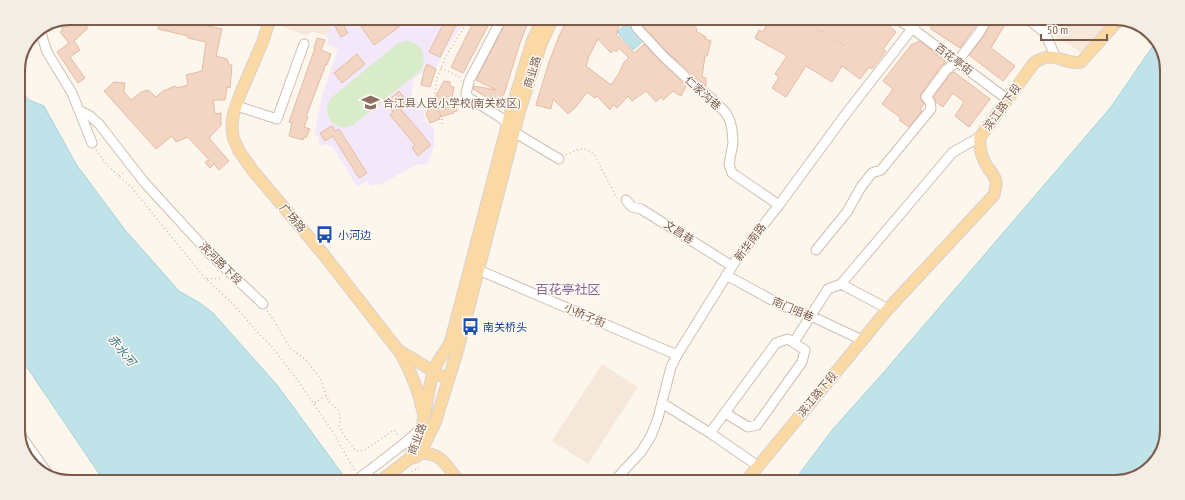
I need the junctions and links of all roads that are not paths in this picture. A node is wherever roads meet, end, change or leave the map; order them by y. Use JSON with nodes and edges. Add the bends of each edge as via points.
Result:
{"nodes":[{"id":1,"x":268,"y":25,"type":"edge"},
{"id":2,"x":497,"y":25,"type":"edge"},
{"id":3,"x":540,"y":25,"type":"edge"},
{"id":4,"x":550,"y":25,"type":"edge"},
{"id":5,"x":636,"y":25,"type":"edge"},
{"id":6,"x":916,"y":25,"type":"edge"},
{"id":7,"x":984,"y":25,"type":"edge"},
{"id":8,"x":1035,"y":25,"type":"edge"},
{"id":9,"x":1052,"y":25,"type":"edge"},
{"id":10,"x":1114,"y":25,"type":"edge"},
{"id":11,"x":1045,"y":33,"type":"junction"},
{"id":12,"x":42,"y":35,"type":"edge"},
{"id":13,"x":304,"y":44,"type":"dead end"},
{"id":14,"x":1056,"y":58,"type":"junction"},
{"id":15,"x":957,"y":62,"type":"junction"},
{"id":16,"x":1007,"y":99,"type":"junction"},
{"id":17,"x":236,"y":106,"type":"junction"},
{"id":18,"x":80,"y":110,"type":"junction"},
{"id":19,"x":511,"y":127,"type":"junction"},
{"id":20,"x":980,"y":137,"type":"junction"},
{"id":21,"x":92,"y":143,"type":"road end"},
{"id":22,"x":559,"y":159,"type":"road end"},
{"id":23,"x":622,"y":200,"type":"road end"},
{"id":24,"x":779,"y":205,"type":"junction"},
{"id":25,"x":816,"y":250,"type":"dead end"},
{"id":26,"x":732,"y":266,"type":"junction"},
{"id":27,"x":474,"y":268,"type":"junction"},
{"id":28,"x":726,"y":275,"type":"junction"},
{"id":29,"x":841,"y":284,"type":"junction"},
{"id":30,"x":263,"y":304,"type":"road end"},
{"id":31,"x":888,"y":309,"type":"junction"},
{"id":32,"x":811,"y":316,"type":"junction"},
{"id":33,"x":862,"y":340,"type":"junction"},
{"id":34,"x":794,"y":342,"type":"junction"},
{"id":35,"x":398,"y":350,"type":"junction"},
{"id":36,"x":677,"y":355,"type":"junction"},
{"id":37,"x":433,"y":372,"type":"junction"},
{"id":38,"x":448,"y":380,"type":"junction"},
{"id":39,"x":662,"y":403,"type":"junction"},
{"id":40,"x":725,"y":413,"type":"junction"},
{"id":41,"x":427,"y":424,"type":"junction"},
{"id":42,"x":710,"y":433,"type":"junction"},
{"id":43,"x":28,"y":446,"type":"edge"},
{"id":44,"x":420,"y":453,"type":"junction"},
{"id":45,"x":409,"y":459,"type":"junction"},
{"id":46,"x":445,"y":463,"type":"junction"},
{"id":47,"x":42,"y":465,"type":"edge"},
{"id":48,"x":758,"y":466,"type":"junction"},
{"id":49,"x":361,"y":475,"type":"edge"},
{"id":50,"x":388,"y":475,"type":"edge"},
{"id":51,"x":454,"y":475,"type":"edge"},
{"id":52,"x":619,"y":475,"type":"edge"},
{"id":53,"x":751,"y":475,"type":"edge"}],
"edges":[{"from":1,"to":17,"type":"main road","name":"广场路"},
{"from":2,"to":19,"type":"street","via":[[469,81],[466,94]]},
{"from":3,"to":19,"type":"main road","name":"商业路","via":[[532,42]]},
{"from":4,"to":19,"type":"main road","name":"商业路"},
{"from":5,"to":24,"type":"street","name":"仁家沟巷","via":[[664,57],[726,113],[732,130],[733,143],[729,164],[732,173]]},
{"from":6,"to":15,"type":"street","name":"百花亭街"},
{"from":6,"to":24,"type":"street","name":"新华南路"},
{"from":7,"to":15,"type":"street"},
{"from":8,"to":11,"type":"street"},
{"from":9,"to":11,"type":"street"},
{"from":10,"to":14,"type":"main road","name":"滨江路下段","via":[[1081,62],[1072,63]]},
{"from":11,"to":14,"type":"street"},
{"from":12,"to":18,"type":"street","name":"滨河路下段","via":[[47,52]]},
{"from":13,"to":17,"type":"street","via":[[277,119]]},
{"from":14,"to":16,"type":"main road","name":"滨江路下段","via":[[1047,57],[1034,63]]},
{"from":15,"to":16,"type":"street","name":"百花亭街"},
{"from":15,"to":25,"type":"street","via":[[946,70],[926,98],[931,109],[880,170],[872,173],[847,212]]},
{"from":16,"to":20,"type":"main road","name":"滨江路下段"},
{"from":17,"to":35,"type":"main road","name":"广场路","via":[[232,126],[233,137],[239,151]]},
{"from":18,"to":21,"type":"street"},
{"from":18,"to":30,"type":"street","name":"滨河路下段","via":[[99,124],[144,182],[210,254]]},
{"from":19,"to":22,"type":"street"},
{"from":19,"to":27,"type":"main road","name":"商业路"},
{"from":20,"to":29,"type":"street","via":[[953,152]]},
{"from":20,"to":31,"type":"main road","name":"滨江路下段","via":[[979,145],[983,158],[996,183],[994,194]]},
{"from":23,"to":26,"type":"street","name":"文昌巷","via":[[632,207],[641,208]]},
{"from":24,"to":26,"type":"street","name":"新华南路"},
{"from":26,"to":28,"type":"street","name":"新华南路"},
{"from":27,"to":36,"type":"street","name":"小桥子街"},
{"from":27,"to":37,"type":"main road","name":"商业路","via":[[451,340]]},
{"from":27,"to":38,"type":"main road","name":"商业路","via":[[458,349]]},
{"from":28,"to":32,"type":"street","name":"南门咀巷","via":[[781,306]]},
{"from":28,"to":36,"type":"street","name":"新华南路"},
{"from":29,"to":31,"type":"street"},
{"from":29,"to":32,"type":"street","via":[[828,289]]},
{"from":31,"to":33,"type":"main road","name":"滨江路下段"},
{"from":32,"to":33,"type":"street","name":"南门咀巷"},
{"from":32,"to":34,"type":"street"},
{"from":33,"to":48,"type":"main road","name":"滨江路下段"},
{"from":34,"to":40,"type":"street","via":[[788,339],[776,343]]},
{"from":34,"to":40,"type":"street","via":[[805,350],[802,362],[757,424],[748,427]]},
{"from":35,"to":37,"type":"main road","name":"广场路"},
{"from":35,"to":41,"type":"main road","via":[[410,371]]},
{"from":36,"to":39,"type":"street","name":"新华南路","via":[[666,383]]},
{"from":37,"to":38,"type":"main road","name":"广场路"},
{"from":37,"to":41,"type":"main road","name":"商业路"},
{"from":38,"to":41,"type":"main road","name":"商业路"},
{"from":39,"to":42,"type":"street"},
{"from":39,"to":52,"type":"street","name":"新华南路","via":[[655,428],[646,445]]},
{"from":40,"to":42,"type":"street"},
{"from":41,"to":44,"type":"main road","name":"商业路"},
{"from":41,"to":45,"type":"main road","name":"商业路"},
{"from":41,"to":46,"type":"main road"},
{"from":41,"to":49,"type":"street","bridge":true},
{"from":42,"to":48,"type":"street"},
{"from":43,"to":47,"type":"street"},
{"from":44,"to":45,"type":"main road","name":"商业路"},
{"from":44,"to":46,"type":"main road","via":[[436,455]]},
{"from":45,"to":50,"type":"main road"},
{"from":46,"to":51,"type":"main road"},
{"from":48,"to":53,"type":"main road","name":"滨江路下段"}]}
